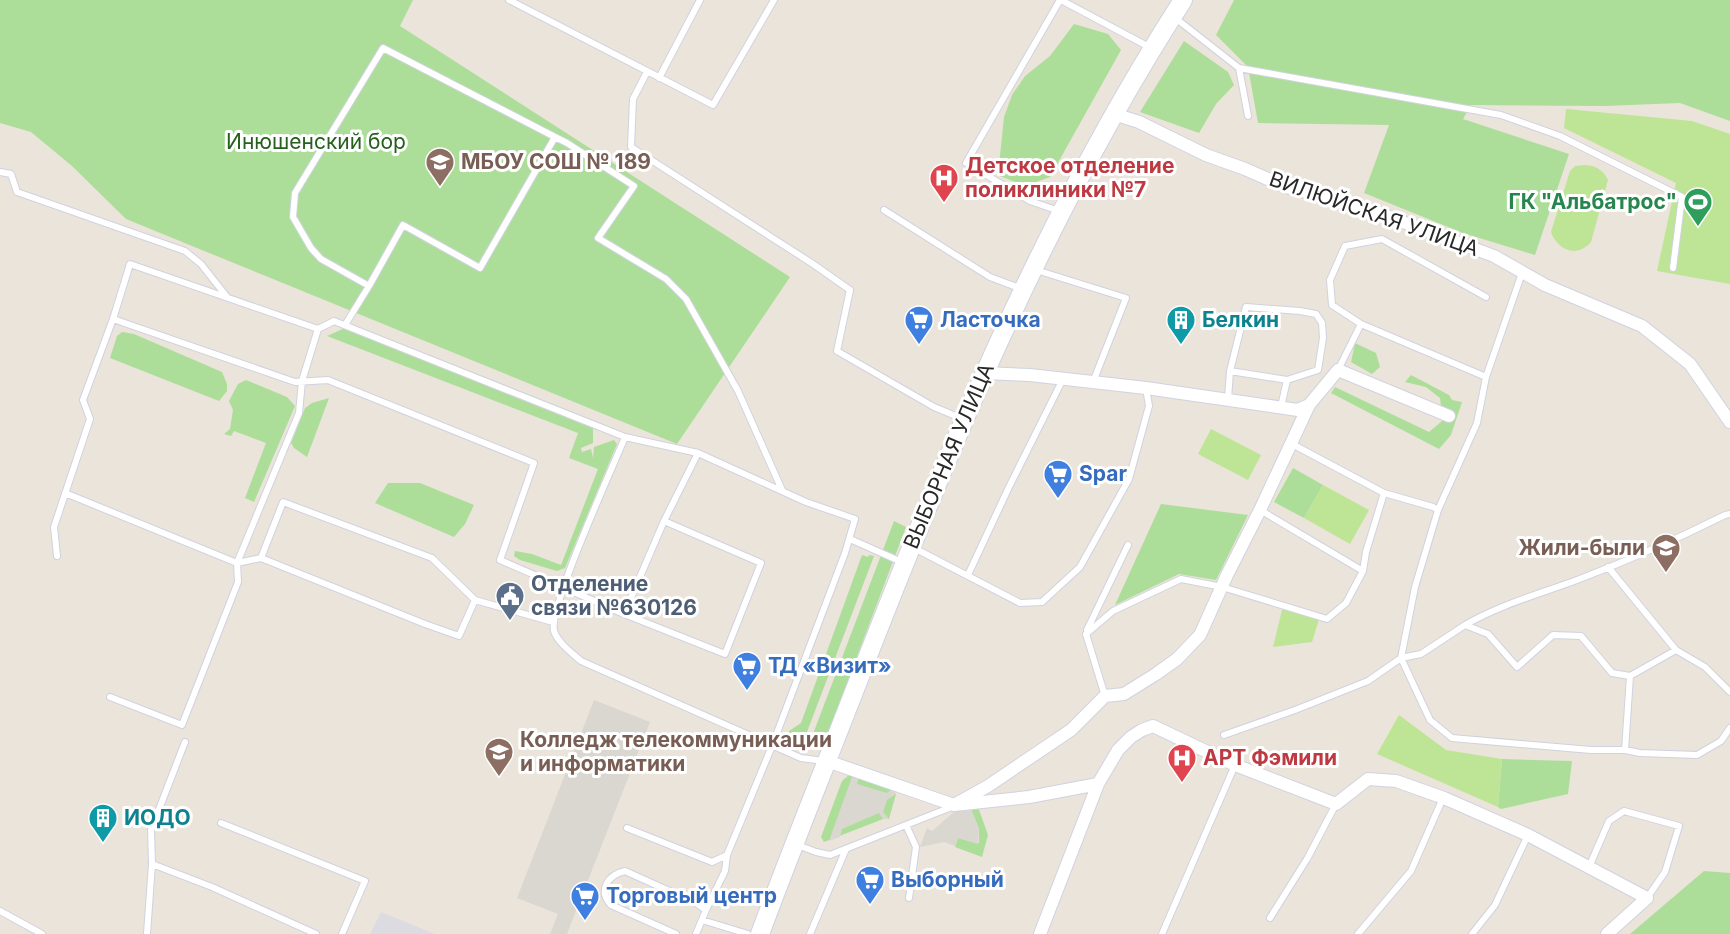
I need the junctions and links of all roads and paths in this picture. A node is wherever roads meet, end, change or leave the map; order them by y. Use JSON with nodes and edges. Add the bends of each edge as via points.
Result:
{"nodes":[{"id":1,"x":509,"y":0,"type":"edge"},
{"id":2,"x":700,"y":0,"type":"edge"},
{"id":3,"x":774,"y":0,"type":"edge"},
{"id":4,"x":1061,"y":0,"type":"edge"},
{"id":5,"x":1183,"y":0,"type":"edge"},
{"id":6,"x":1173,"y":16,"type":"junction"},
{"id":7,"x":1152,"y":48,"type":"junction"},
{"id":8,"x":1239,"y":68,"type":"junction"},
{"id":9,"x":647,"y":72,"type":"junction"},
{"id":10,"x":659,"y":78,"type":"junction"},
{"id":11,"x":1114,"y":114,"type":"junction"},
{"id":12,"x":1248,"y":116,"type":"dead end"},
{"id":13,"x":555,"y":137,"type":"junction"},
{"id":14,"x":0,"y":171,"type":"edge"},
{"id":15,"x":884,"y":210,"type":"dead end"},
{"id":16,"x":1061,"y":212,"type":"junction"},
{"id":17,"x":1673,"y":268,"type":"dead end"},
{"id":18,"x":1033,"y":269,"type":"junction"},
{"id":19,"x":1522,"y":273,"type":"junction"},
{"id":20,"x":369,"y":286,"type":"junction"},
{"id":21,"x":1023,"y":290,"type":"junction"},
{"id":22,"x":228,"y":297,"type":"junction"},
{"id":23,"x":1486,"y":297,"type":"dead end"},
{"id":24,"x":113,"y":319,"type":"junction"},
{"id":25,"x":1361,"y":324,"type":"junction"},
{"id":26,"x":345,"y":325,"type":"junction"},
{"id":27,"x":318,"y":329,"type":"junction"},
{"id":28,"x":1338,"y":370,"type":"junction"},
{"id":29,"x":1230,"y":371,"type":"junction"},
{"id":30,"x":984,"y":373,"type":"junction"},
{"id":31,"x":1486,"y":377,"type":"junction"},
{"id":32,"x":1063,"y":379,"type":"junction"},
{"id":33,"x":1287,"y":380,"type":"junction"},
{"id":34,"x":302,"y":381,"type":"junction"},
{"id":35,"x":1093,"y":382,"type":"junction"},
{"id":36,"x":1146,"y":388,"type":"junction"},
{"id":37,"x":1228,"y":399,"type":"junction"},
{"id":38,"x":1309,"y":405,"type":"junction"},
{"id":39,"x":1281,"y":407,"type":"junction"},
{"id":40,"x":1449,"y":416,"type":"dead end"},
{"id":41,"x":964,"y":419,"type":"junction"},
{"id":42,"x":1730,"y":422,"type":"edge"},
{"id":43,"x":625,"y":437,"type":"junction"},
{"id":44,"x":1292,"y":444,"type":"junction"},
{"id":45,"x":698,"y":453,"type":"junction"},
{"id":46,"x":782,"y":490,"type":"junction"},
{"id":47,"x":65,"y":493,"type":"junction"},
{"id":48,"x":1384,"y":494,"type":"junction"},
{"id":49,"x":1260,"y":510,"type":"junction"},
{"id":50,"x":1438,"y":510,"type":"junction"},
{"id":51,"x":1730,"y":514,"type":"edge"},
{"id":52,"x":664,"y":521,"type":"junction"},
{"id":53,"x":850,"y":539,"type":"junction"},
{"id":54,"x":1128,"y":545,"type":"dead end"},
{"id":55,"x":907,"y":554,"type":"junction"},
{"id":56,"x":57,"y":556,"type":"dead end"},
{"id":57,"x":261,"y":558,"type":"junction"},
{"id":58,"x":237,"y":563,"type":"junction"},
{"id":59,"x":1608,"y":567,"type":"junction"},
{"id":60,"x":1363,"y":571,"type":"junction"},
{"id":61,"x":968,"y":575,"type":"junction"},
{"id":62,"x":1221,"y":587,"type":"junction"},
{"id":63,"x":563,"y":588,"type":"junction"},
{"id":64,"x":475,"y":600,"type":"junction"},
{"id":65,"x":624,"y":614,"type":"junction"},
{"id":66,"x":553,"y":622,"type":"junction"},
{"id":67,"x":1465,"y":625,"type":"junction"},
{"id":68,"x":1086,"y":634,"type":"junction"},
{"id":69,"x":1676,"y":650,"type":"junction"},
{"id":70,"x":1401,"y":658,"type":"junction"},
{"id":71,"x":1630,"y":676,"type":"junction"},
{"id":72,"x":1730,"y":692,"type":"edge"},
{"id":73,"x":1105,"y":696,"type":"junction"},
{"id":74,"x":110,"y":697,"type":"dead end"},
{"id":75,"x":1730,"y":728,"type":"edge"},
{"id":76,"x":1224,"y":735,"type":"dead end"},
{"id":77,"x":185,"y":742,"type":"dead end"},
{"id":78,"x":772,"y":746,"type":"junction"},
{"id":79,"x":1625,"y":750,"type":"junction"},
{"id":80,"x":827,"y":761,"type":"junction"},
{"id":81,"x":1235,"y":765,"type":"junction"},
{"id":82,"x":1098,"y":784,"type":"junction"},
{"id":83,"x":1444,"y":798,"type":"junction"},
{"id":84,"x":1336,"y":804,"type":"junction"},
{"id":85,"x":954,"y":805,"type":"junction"},
{"id":86,"x":221,"y":823,"type":"dead end"},
{"id":87,"x":906,"y":825,"type":"junction"},
{"id":88,"x":627,"y":828,"type":"dead end"},
{"id":89,"x":1528,"y":836,"type":"junction"},
{"id":90,"x":794,"y":844,"type":"junction"},
{"id":91,"x":846,"y":849,"type":"junction"},
{"id":92,"x":727,"y":855,"type":"junction"},
{"id":93,"x":152,"y":864,"type":"junction"},
{"id":94,"x":1589,"y":867,"type":"junction"},
{"id":95,"x":909,"y":898,"type":"dead end"},
{"id":96,"x":1647,"y":898,"type":"junction"},
{"id":97,"x":706,"y":910,"type":"junction"},
{"id":98,"x":0,"y":911,"type":"edge"},
{"id":99,"x":1270,"y":918,"type":"dead end"},
{"id":100,"x":702,"y":920,"type":"junction"},
{"id":101,"x":42,"y":934,"type":"edge"},
{"id":102,"x":147,"y":934,"type":"edge"},
{"id":103,"x":316,"y":934,"type":"edge"},
{"id":104,"x":342,"y":934,"type":"edge"},
{"id":105,"x":676,"y":934,"type":"edge"},
{"id":106,"x":696,"y":934,"type":"edge"},
{"id":107,"x":748,"y":934,"type":"edge"},
{"id":108,"x":760,"y":934,"type":"edge"},
{"id":109,"x":810,"y":934,"type":"edge"},
{"id":110,"x":1040,"y":934,"type":"edge"},
{"id":111,"x":1162,"y":934,"type":"edge"},
{"id":112,"x":1358,"y":934,"type":"edge"},
{"id":113,"x":1472,"y":934,"type":"edge"},
{"id":114,"x":1607,"y":934,"type":"edge"}],
"edges":[{"from":1,"to":9,"type":"lane"},
{"from":2,"to":10,"type":"lane"},
{"from":3,"to":10,"type":"lane","via":[[712,105]]},
{"from":4,"to":7,"type":"lane"},
{"from":4,"to":16,"type":"lane","via":[[966,163],[1030,201]]},
{"from":5,"to":6,"type":"main road","name":"ВЫБОРНАЯ УЛИЦА"},
{"from":6,"to":7,"type":"main road","name":"ВЫБОРНАЯ УЛИЦА"},
{"from":6,"to":8,"type":"lane"},
{"from":7,"to":11,"type":"main road","name":"ВЫБОРНАЯ УЛИЦА"},
{"from":8,"to":12,"type":"lane"},
{"from":8,"to":17,"type":"lane","via":[[1501,115],[1560,136],[1682,197]]},
{"from":9,"to":10,"type":"lane"},
{"from":9,"to":41,"type":"lane","via":[[633,99],[631,147],[850,290],[837,351],[934,407]]},
{"from":11,"to":16,"type":"main road","name":"ВЫБОРНАЯ УЛИЦА"},
{"from":11,"to":19,"type":"street","name":"ВИЛЮЙСКАЯ УЛИЦА","via":[[1286,187],[1363,207],[1494,255]]},
{"from":13,"to":20,"type":"lane","via":[[480,268],[403,225]]},
{"from":13,"to":20,"type":"lane","via":[[383,48],[295,193],[292,217],[321,259]]},
{"from":13,"to":46,"type":"lane","via":[[634,186],[598,238],[666,279],[686,299],[738,391]]},
{"from":14,"to":22,"type":"lane","via":[[11,174],[17,192],[185,251]]},
{"from":15,"to":21,"type":"lane","via":[[990,277]]},
{"from":16,"to":18,"type":"main road","name":"ВЫБОРНАЯ УЛИЦА"},
{"from":18,"to":21,"type":"main road","name":"ВЫБОРНАЯ УЛИЦА"},
{"from":18,"to":35,"type":"lane","via":[[1126,298]]},
{"from":19,"to":31,"type":"lane"},
{"from":19,"to":42,"type":"street","name":"ВИЛЮЙСКАЯ УЛИЦА","via":[[1642,326],[1690,364]]},
{"from":20,"to":26,"type":"lane"},
{"from":21,"to":30,"type":"main road","name":"ВЫБОРНАЯ УЛИЦА"},
{"from":22,"to":24,"type":"lane","via":[[130,264]]},
{"from":22,"to":27,"type":"lane"},
{"from":23,"to":25,"type":"lane","via":[[1382,239],[1345,246],[1330,279],[1332,304]]},
{"from":24,"to":34,"type":"lane","via":[[295,382]]},
{"from":24,"to":47,"type":"lane","via":[[83,400],[90,419]]},
{"from":25,"to":28,"type":"lane"},
{"from":25,"to":31,"type":"lane"},
{"from":26,"to":27,"type":"lane","via":[[334,321]]},
{"from":26,"to":43,"type":"lane"},
{"from":27,"to":34,"type":"lane"},
{"from":28,"to":38,"type":"street"},
{"from":28,"to":40,"type":"street"},
{"from":29,"to":33,"type":"lane"},
{"from":29,"to":33,"type":"lane","via":[[1246,307],[1316,315],[1322,323],[1323,338],[1318,370]]},
{"from":29,"to":37,"type":"lane"},
{"from":30,"to":32,"type":"street"},
{"from":30,"to":41,"type":"main road","name":"ВЫБОРНАЯ УЛИЦА"},
{"from":31,"to":50,"type":"lane","via":[[1478,423]]},
{"from":32,"to":35,"type":"street"},
{"from":32,"to":61,"type":"lane"},
{"from":33,"to":39,"type":"lane"},
{"from":34,"to":58,"type":"lane","via":[[299,413]]},
{"from":34,"to":63,"type":"lane","via":[[328,380],[534,463],[500,560]]},
{"from":35,"to":36,"type":"street"},
{"from":36,"to":37,"type":"street"},
{"from":36,"to":61,"type":"lane","via":[[1149,406],[1129,479],[1080,567],[1042,602],[1031,603],[1020,603]]},
{"from":37,"to":39,"type":"street"},
{"from":38,"to":39,"type":"street","via":[[1298,410]]},
{"from":38,"to":44,"type":"street"},
{"from":41,"to":55,"type":"main road","name":"ВЫБОРНАЯ УЛИЦА"},
{"from":43,"to":45,"type":"lane"},
{"from":43,"to":63,"type":"lane"},
{"from":44,"to":48,"type":"lane"},
{"from":44,"to":49,"type":"street"},
{"from":45,"to":46,"type":"lane"},
{"from":45,"to":52,"type":"lane"},
{"from":46,"to":53,"type":"lane","via":[[855,519]]},
{"from":47,"to":56,"type":"lane","via":[[54,527]]},
{"from":47,"to":58,"type":"lane"},
{"from":48,"to":50,"type":"lane"},
{"from":48,"to":60,"type":"lane"},
{"from":49,"to":60,"type":"lane"},
{"from":49,"to":62,"type":"street"},
{"from":50,"to":70,"type":"lane","via":[[1414,587]]},
{"from":51,"to":59,"type":"lane"},
{"from":52,"to":65,"type":"lane"},
{"from":52,"to":65,"type":"lane","via":[[761,563],[726,654]]},
{"from":53,"to":55,"type":"lane"},
{"from":53,"to":78,"type":"lane"},
{"from":54,"to":68,"type":"lane"},
{"from":55,"to":61,"type":"lane"},
{"from":55,"to":80,"type":"main road","name":"ВЫБОРНАЯ УЛИЦА"},
{"from":57,"to":58,"type":"lane"},
{"from":57,"to":64,"type":"lane","via":[[459,636]]},
{"from":57,"to":64,"type":"lane","via":[[283,502],[432,558]]},
{"from":58,"to":74,"type":"lane","via":[[238,582],[182,725]]},
{"from":59,"to":67,"type":"lane","via":[[1484,614]]},
{"from":59,"to":69,"type":"lane"},
{"from":60,"to":62,"type":"lane","via":[[1346,603],[1327,619]]},
{"from":62,"to":68,"type":"lane","via":[[1181,579],[1113,611]]},
{"from":62,"to":73,"type":"street","via":[[1200,635],[1177,659],[1124,694]]},
{"from":63,"to":65,"type":"lane"},
{"from":63,"to":66,"type":"lane"},
{"from":64,"to":66,"type":"lane"},
{"from":66,"to":78,"type":"lane","via":[[554,632],[565,647],[582,661]]},
{"from":67,"to":70,"type":"lane","via":[[1421,654]]},
{"from":67,"to":71,"type":"lane","via":[[1488,634],[1517,667],[1553,635],[1581,636],[1612,673]]},
{"from":68,"to":73,"type":"lane"},
{"from":69,"to":71,"type":"lane"},
{"from":69,"to":72,"type":"lane","via":[[1705,668]]},
{"from":70,"to":76,"type":"lane","via":[[1368,681]]},
{"from":70,"to":79,"type":"lane","via":[[1430,720],[1452,738]]},
{"from":71,"to":79,"type":"lane"},
{"from":73,"to":85,"type":"street","via":[[1071,730]]},
{"from":75,"to":79,"type":"lane","via":[[1721,741],[1697,755]]},
{"from":77,"to":93,"type":"lane","via":[[151,830]]},
{"from":78,"to":80,"type":"lane","via":[[801,758]]},
{"from":78,"to":92,"type":"lane"},
{"from":80,"to":85,"type":"street"},
{"from":80,"to":90,"type":"main road","name":"ВЫБОРНАЯ УЛИЦА"},
{"from":81,"to":82,"type":"street","via":[[1153,726],[1131,737],[1118,750]]},
{"from":81,"to":84,"type":"street"},
{"from":81,"to":111,"type":"lane"},
{"from":82,"to":85,"type":"street"},
{"from":82,"to":110,"type":"street"},
{"from":83,"to":84,"type":"street","via":[[1396,782],[1368,779]]},
{"from":83,"to":89,"type":"street"},
{"from":83,"to":112,"type":"lane","via":[[1411,871]]},
{"from":84,"to":99,"type":"lane"},
{"from":85,"to":87,"type":"lane"},
{"from":86,"to":104,"type":"lane","via":[[364,881]]},
{"from":87,"to":91,"type":"lane"},
{"from":87,"to":95,"type":"lane","via":[[916,847]]},
{"from":88,"to":92,"type":"lane","via":[[712,862]]},
{"from":89,"to":94,"type":"street"},
{"from":89,"to":113,"type":"lane","via":[[1495,905]]},
{"from":90,"to":91,"type":"lane","via":[[830,855]]},
{"from":90,"to":108,"type":"main road","name":"ВЫБОРНАЯ УЛИЦА"},
{"from":91,"to":109,"type":"lane"},
{"from":92,"to":97,"type":"lane","via":[[725,871]]},
{"from":93,"to":102,"type":"lane"},
{"from":93,"to":103,"type":"lane"},
{"from":94,"to":96,"type":"street"},
{"from":94,"to":96,"type":"lane","via":[[1609,821],[1624,811],[1679,826],[1665,872]]},
{"from":96,"to":114,"type":"street"},
{"from":97,"to":100,"type":"lane"},
{"from":97,"to":105,"type":"lane","via":[[625,871],[617,873],[604,887],[611,905]]},
{"from":98,"to":101,"type":"lane"},
{"from":100,"to":106,"type":"lane"},
{"from":100,"to":107,"type":"lane"}]}
